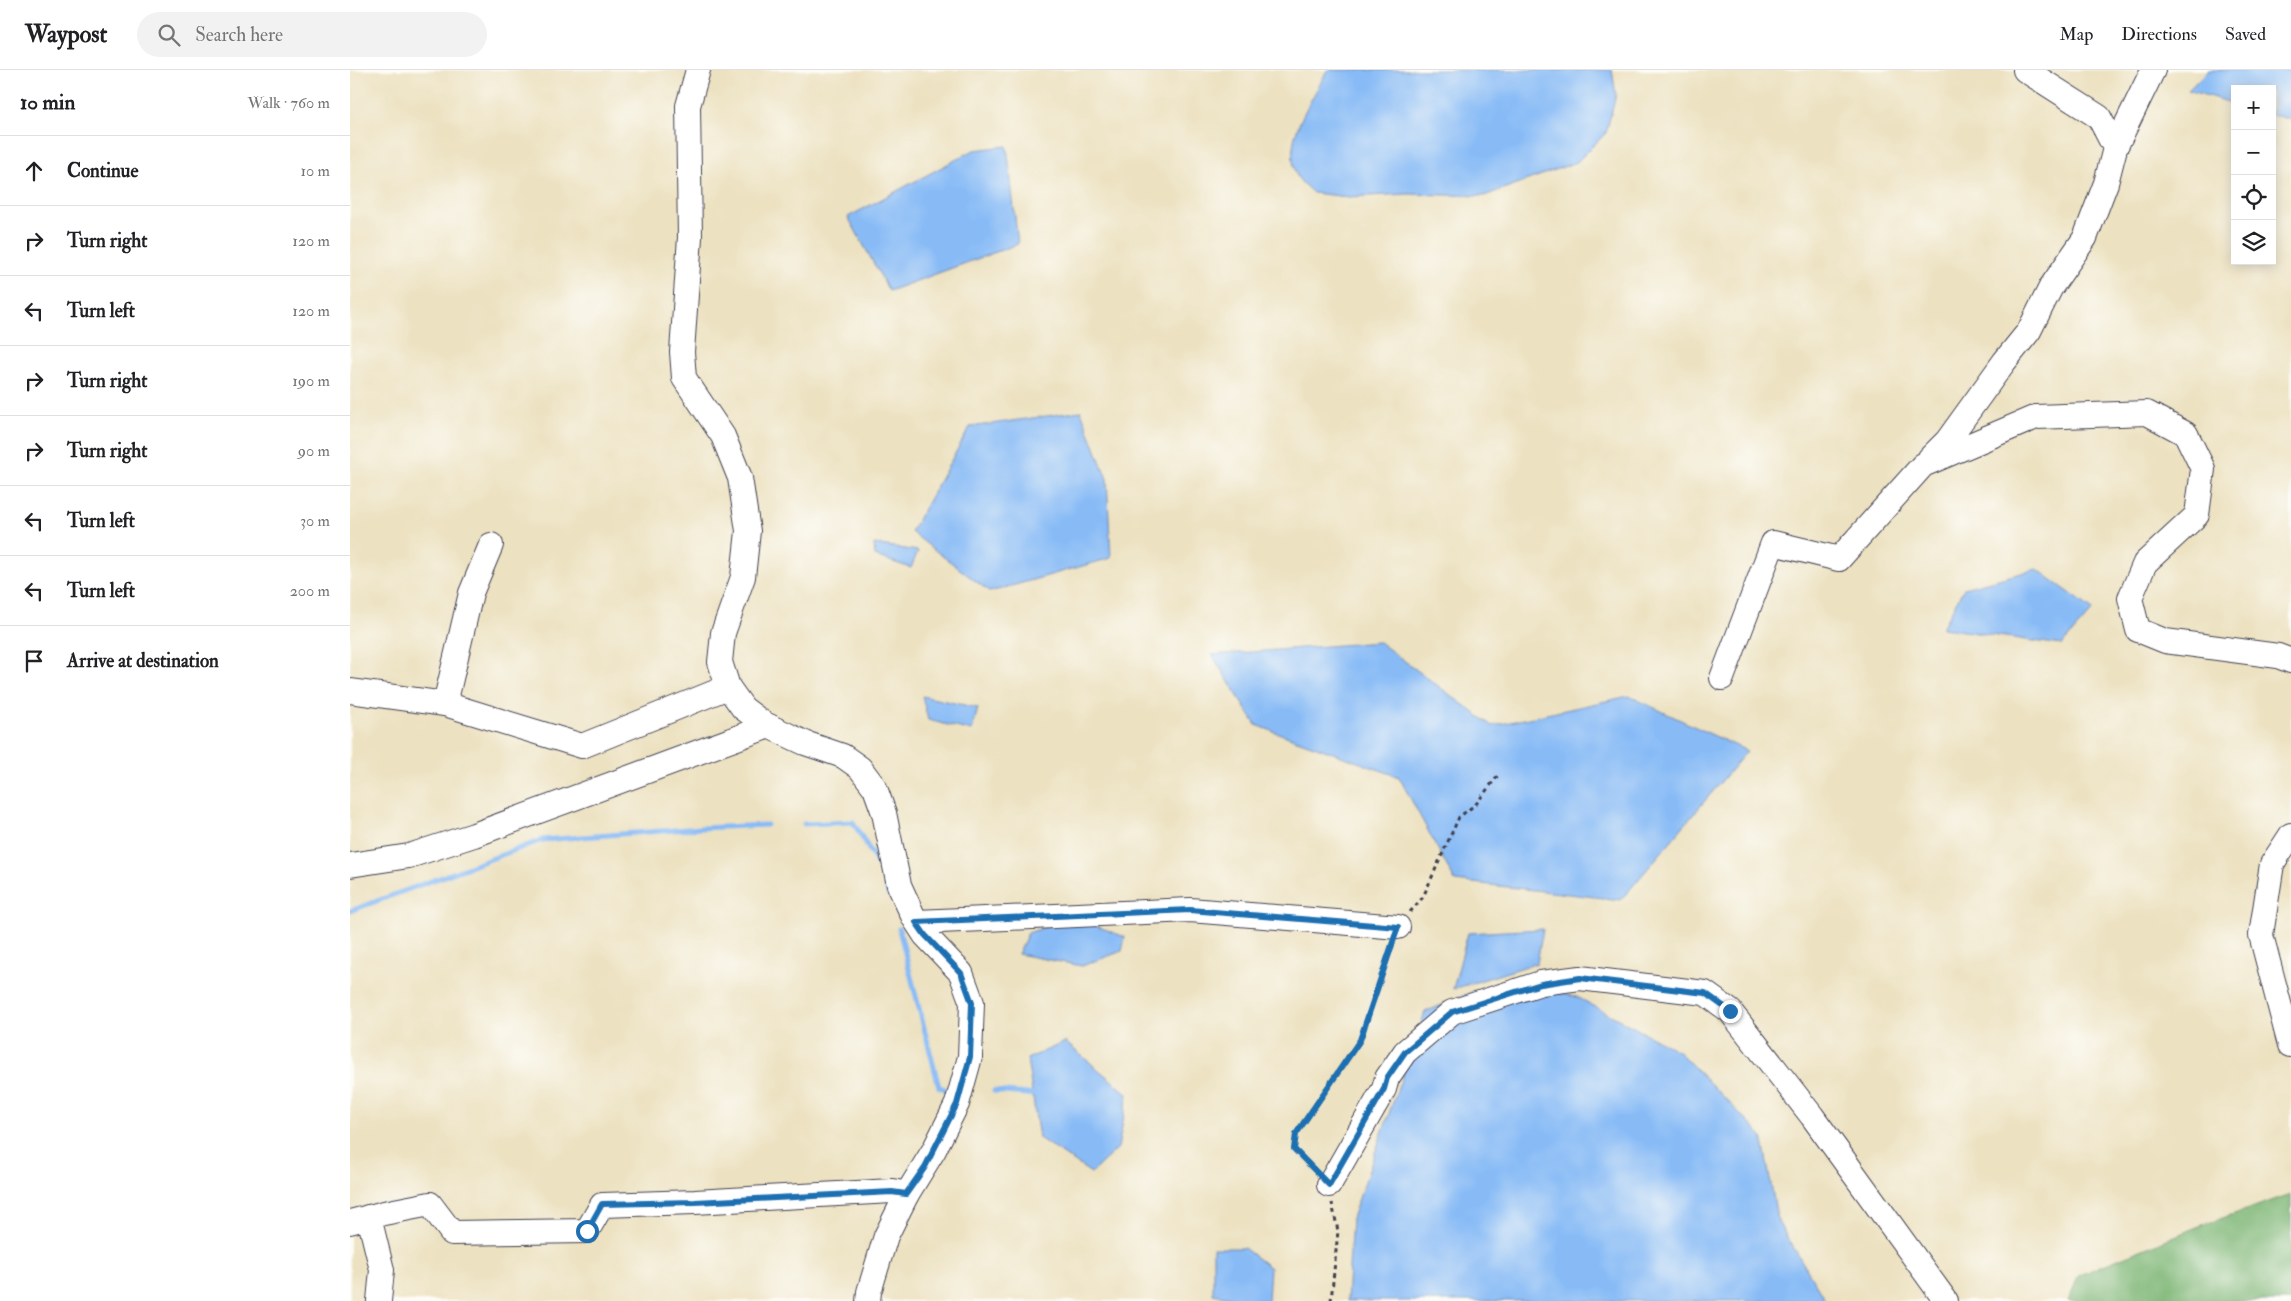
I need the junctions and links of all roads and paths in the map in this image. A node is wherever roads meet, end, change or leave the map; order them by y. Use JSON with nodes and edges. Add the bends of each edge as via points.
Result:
{"nodes":[{"id":1,"x":698,"y":70,"type":"edge"},
{"id":2,"x":2025,"y":70,"type":"edge"},
{"id":3,"x":2153,"y":70,"type":"edge"},
{"id":4,"x":2115,"y":148,"type":"junction"},
{"id":5,"x":1923,"y":465,"type":"junction"},
{"id":6,"x":491,"y":545,"type":"dead end"},
{"id":7,"x":2291,"y":661,"type":"edge"},
{"id":8,"x":1722,"y":678,"type":"dead end"},
{"id":9,"x":728,"y":687,"type":"junction"},
{"id":10,"x":350,"y":691,"type":"edge"},
{"id":11,"x":445,"y":704,"type":"junction"},
{"id":12,"x":769,"y":726,"type":"junction"},
{"id":13,"x":1499,"y":774,"type":"dead end"},
{"id":14,"x":2291,"y":835,"type":"edge"},
{"id":15,"x":350,"y":865,"type":"edge"},
{"id":16,"x":916,"y":922,"type":"junction"},
{"id":17,"x":1398,"y":927,"type":"junction"},
{"id":18,"x":2290,"y":1045,"type":"edge"},
{"id":19,"x":1329,"y":1185,"type":"junction"},
{"id":20,"x":906,"y":1194,"type":"junction"},
{"id":21,"x":360,"y":1219,"type":"edge"},
{"id":22,"x":379,"y":1301,"type":"edge"},
{"id":23,"x":868,"y":1301,"type":"edge"},
{"id":24,"x":1331,"y":1301,"type":"edge"},
{"id":25,"x":1946,"y":1301,"type":"edge"}],
"edges":[{"from":1,"to":9,"type":"street","via":[[688,106],[690,238],[682,352],[684,378],[723,436],[740,478],[748,531],[743,577],[723,633],[720,662]]},
{"from":2,"to":4,"type":"street","via":[[2099,117]]},
{"from":3,"to":4,"type":"street"},
{"from":4,"to":5,"type":"street","via":[[2106,183],[2085,238],[2051,287],[2029,331],[1947,441]]},
{"from":5,"to":7,"type":"street","via":[[2036,417],[2147,413],[2186,434],[2203,469],[2197,515],[2145,564],[2130,598],[2138,630],[2165,641],[2278,656]]},
{"from":5,"to":8,"type":"street","via":[[1839,559],[1773,544]]},
{"from":6,"to":11,"type":"street","via":[[471,593]]},
{"from":9,"to":11,"type":"street","via":[[582,746]]},
{"from":9,"to":12,"type":"street","via":[[743,708]]},
{"from":10,"to":11,"type":"street"},
{"from":12,"to":15,"type":"street","via":[[474,835],[409,856]]},
{"from":12,"to":16,"type":"street","via":[[843,756],[860,768],[875,788],[884,813],[899,886]]},
{"from":13,"to":17,"type":"path","via":[[1476,804],[1459,817],[1423,897]]},
{"from":14,"to":18,"type":"street","via":[[2272,864],[2261,935]]},
{"from":16,"to":17,"type":"street","via":[[1190,910]]},
{"from":16,"to":20,"type":"street","via":[[961,973],[972,1003],[970,1057],[957,1104],[925,1167]]},
{"from":17,"to":19,"type":"path","via":[[1360,1040],[1296,1134],[1294,1149]]},
{"from":19,"to":24,"type":"path","via":[[1338,1231]]},
{"from":19,"to":25,"type":"street","via":[[1384,1089],[1387,1078],[1405,1052],[1452,1012],[1541,984],[1580,978],[1705,993],[1730,1011],[1777,1071]]},
{"from":20,"to":21,"type":"street","via":[[876,1192],[602,1204],[587,1231],[452,1234],[430,1204]]},
{"from":20,"to":23,"type":"street","via":[[886,1236]]},
{"from":21,"to":22,"type":"street","via":[[382,1270]]}]}
